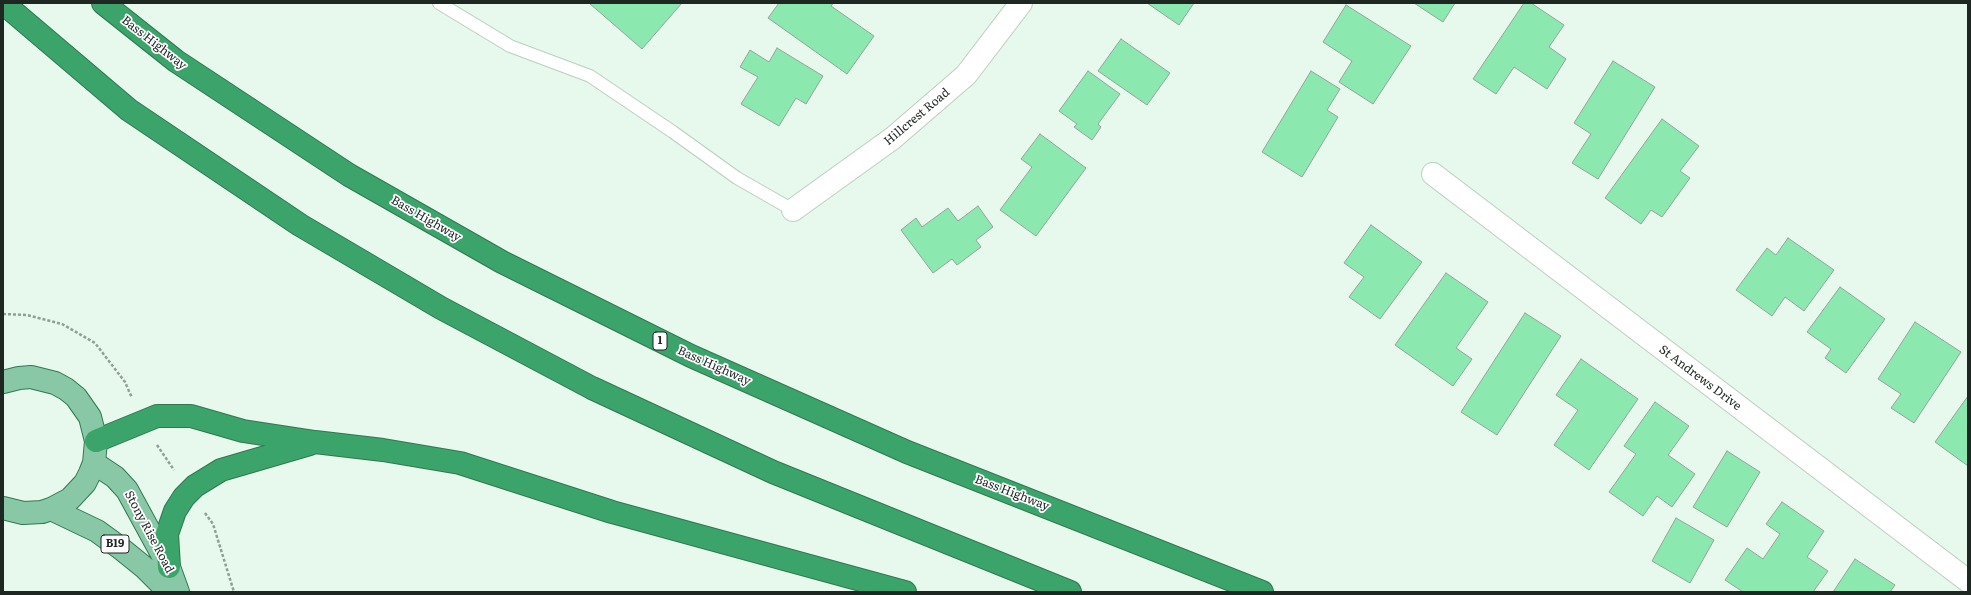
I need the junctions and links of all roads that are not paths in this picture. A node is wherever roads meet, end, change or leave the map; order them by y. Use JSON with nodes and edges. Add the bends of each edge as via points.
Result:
{"nodes":[{"id":1,"x":3,"y":3,"type":"edge"},
{"id":2,"x":103,"y":3,"type":"edge"},
{"id":3,"x":439,"y":3,"type":"edge"},
{"id":4,"x":1021,"y":3,"type":"edge"},
{"id":5,"x":1433,"y":174,"type":"dead end"},
{"id":6,"x":793,"y":210,"type":"joint"},
{"id":7,"x":3,"y":382,"type":"edge"},
{"id":8,"x":96,"y":441,"type":"junction"},
{"id":9,"x":315,"y":442,"type":"junction"},
{"id":10,"x":94,"y":463,"type":"junction"},
{"id":11,"x":3,"y":508,"type":"edge"},
{"id":12,"x":51,"y":509,"type":"junction"},
{"id":13,"x":169,"y":567,"type":"junction"},
{"id":14,"x":1968,"y":581,"type":"edge"},
{"id":15,"x":168,"y":592,"type":"edge"},
{"id":16,"x":178,"y":592,"type":"edge"},
{"id":17,"x":905,"y":592,"type":"edge"},
{"id":18,"x":1070,"y":592,"type":"edge"},
{"id":19,"x":1262,"y":592,"type":"edge"}],
"edges":[{"from":1,"to":18,"type":"highway","via":[[129,110],[300,225],[441,308],[592,388],[773,472]]},
{"from":2,"to":19,"type":"highway","name":"Bass Highway","number":"1","via":[[176,61],[349,175],[502,262],[691,356],[907,452]]},
{"from":3,"to":6,"type":"lane","via":[[510,46],[590,76],[737,178]]},
{"from":4,"to":6,"type":"street","name":"Hillcrest Road","via":[[966,75],[893,138]]},
{"from":5,"to":14,"type":"street","name":"St Andrews Drive"},
{"from":7,"to":8,"type":"main road","via":[[31,378],[55,383],[66,389],[76,397],[90,417]]},
{"from":8,"to":9,"type":"highway","via":[[158,416],[191,416],[243,431]]},
{"from":8,"to":10,"type":"main road"},
{"from":9,"to":13,"type":"highway","via":[[221,470],[195,486],[175,511],[167,534]]},
{"from":9,"to":17,"type":"highway","via":[[460,463],[612,512]]},
{"from":10,"to":12,"type":"main road","via":[[85,483],[78,491],[70,499]]},
{"from":10,"to":13,"type":"main road","name":"Stony Rise Road","via":[[115,477],[127,490]]},
{"from":11,"to":12,"type":"main road","via":[[13,512],[32,513]]},
{"from":12,"to":15,"type":"main road","name":"Stony Rise Road","number":"B19","via":[[97,532],[119,547],[145,568]]},
{"from":13,"to":16,"type":"main road","name":"Stony Rise Road"}]}
